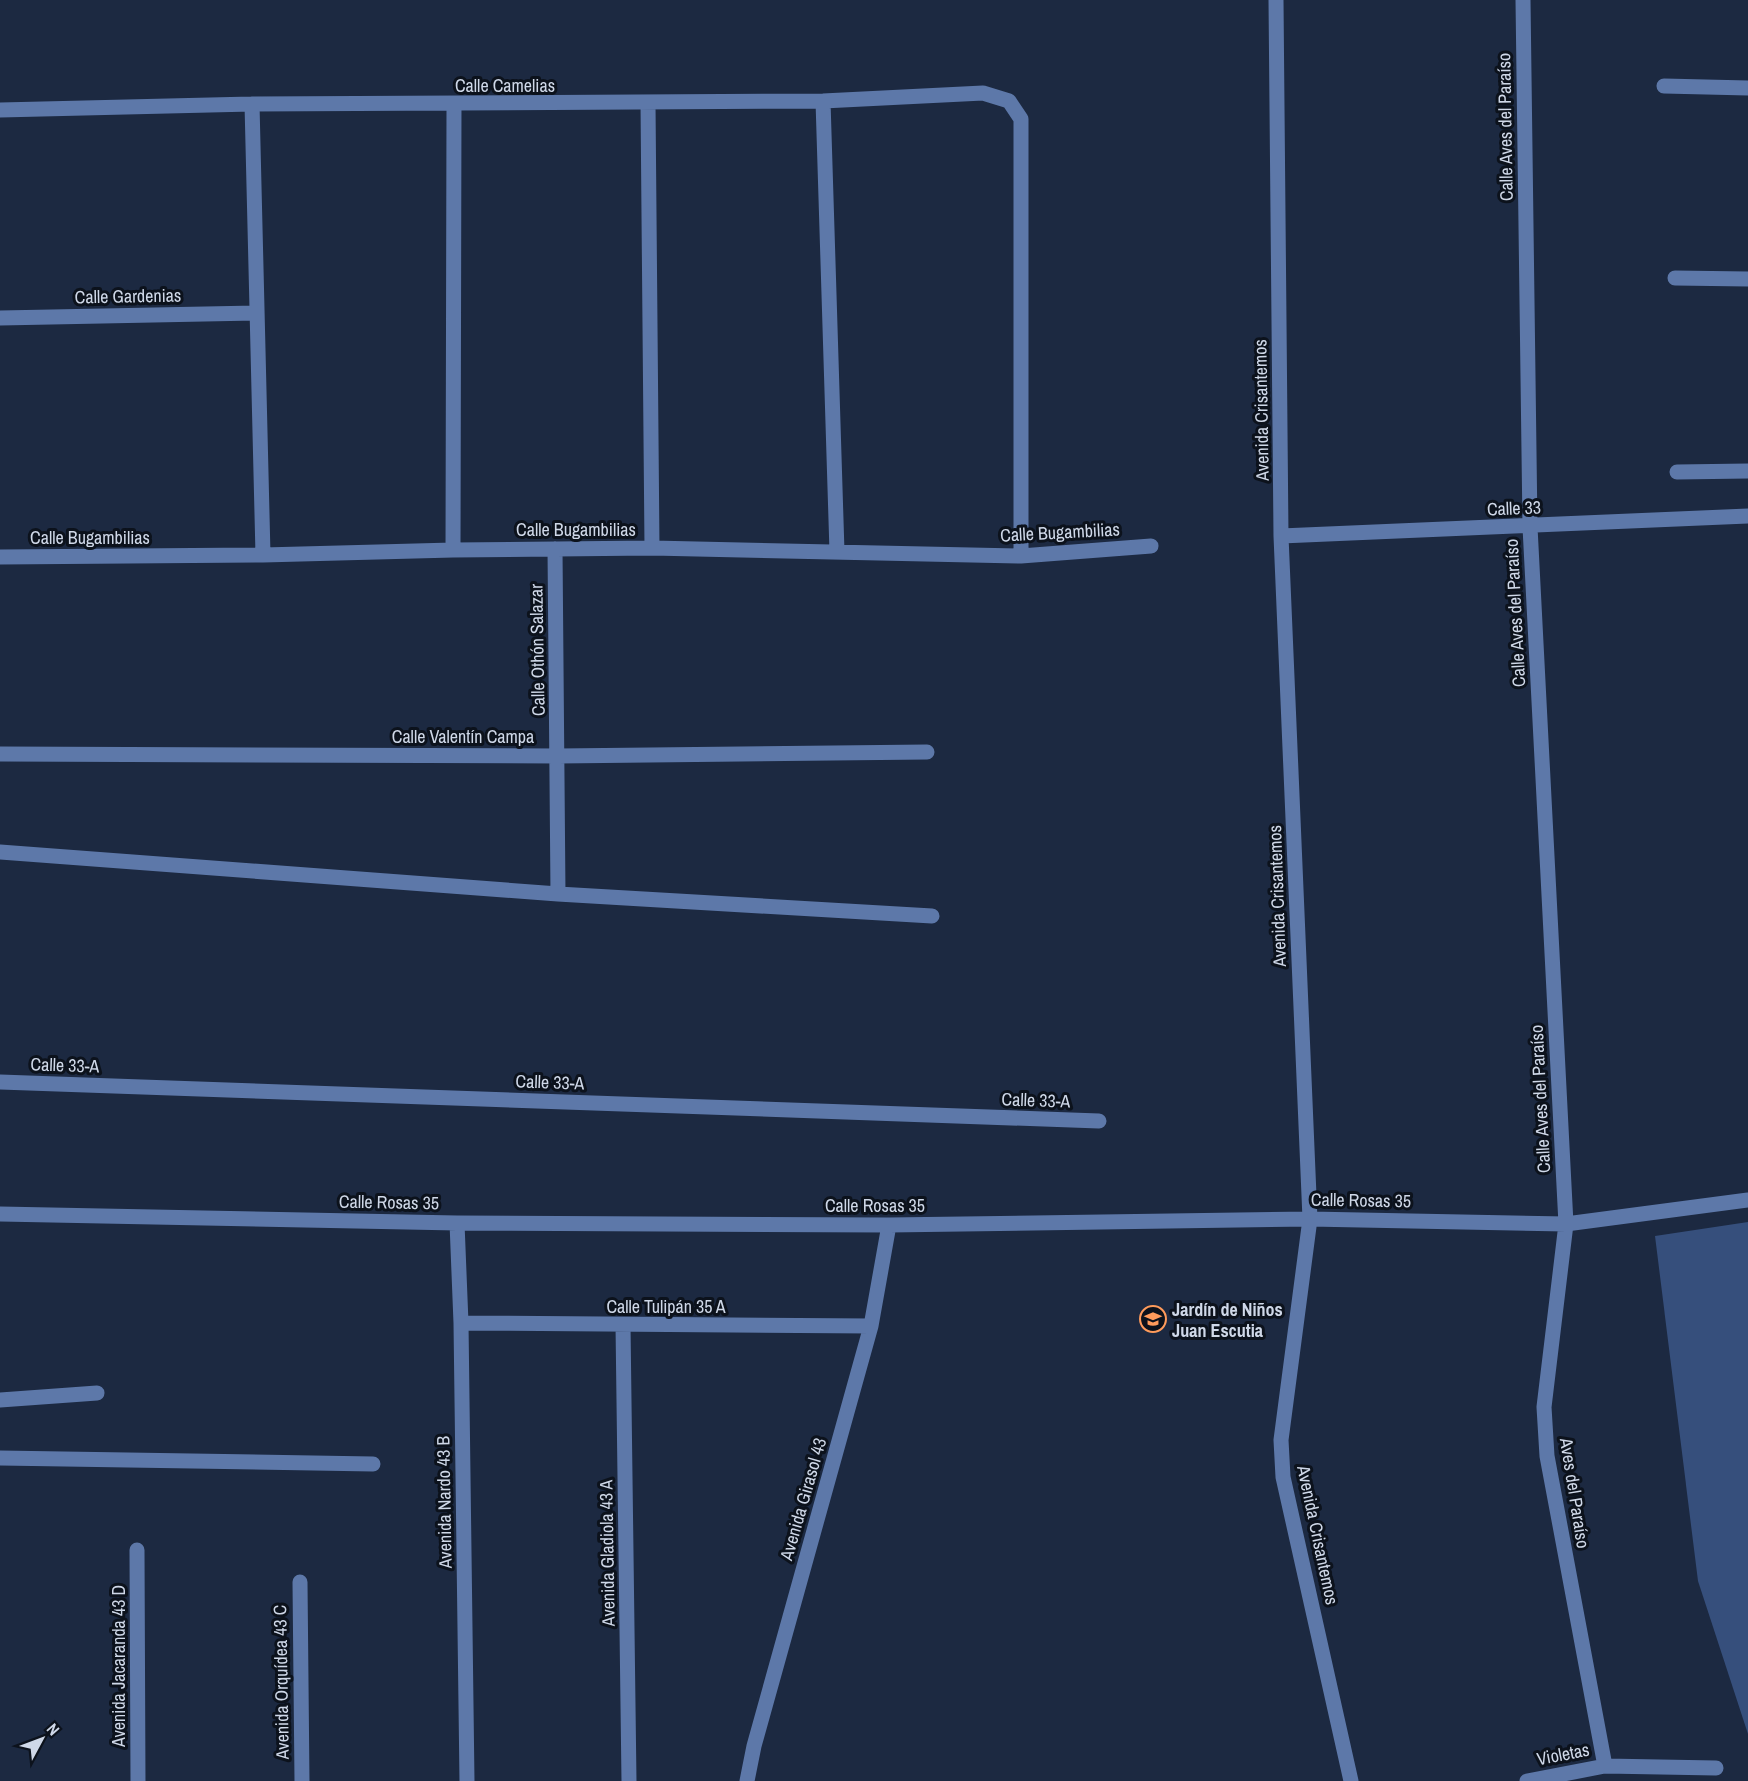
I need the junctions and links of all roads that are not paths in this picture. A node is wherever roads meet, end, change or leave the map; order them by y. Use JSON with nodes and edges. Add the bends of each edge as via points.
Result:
{"nodes":[{"id":1,"x":1276,"y":0,"type":"edge"},
{"id":2,"x":1522,"y":0,"type":"edge"},
{"id":3,"x":1664,"y":86,"type":"dead end"},
{"id":4,"x":1748,"y":88,"type":"edge"},
{"id":5,"x":823,"y":101,"type":"junction"},
{"id":6,"x":648,"y":103,"type":"junction"},
{"id":7,"x":252,"y":104,"type":"junction"},
{"id":8,"x":454,"y":105,"type":"junction"},
{"id":9,"x":0,"y":110,"type":"edge"},
{"id":10,"x":1675,"y":278,"type":"dead end"},
{"id":11,"x":1748,"y":279,"type":"edge"},
{"id":12,"x":257,"y":313,"type":"junction"},
{"id":13,"x":0,"y":318,"type":"edge"},
{"id":14,"x":1748,"y":471,"type":"edge"},
{"id":15,"x":1677,"y":472,"type":"dead end"},
{"id":16,"x":1748,"y":516,"type":"edge"},
{"id":17,"x":1530,"y":527,"type":"junction"},
{"id":18,"x":1281,"y":536,"type":"junction"},
{"id":19,"x":1151,"y":546,"type":"dead end"},
{"id":20,"x":652,"y":548,"type":"junction"},
{"id":21,"x":555,"y":549,"type":"junction"},
{"id":22,"x":453,"y":550,"type":"junction"},
{"id":23,"x":837,"y":552,"type":"junction"},
{"id":24,"x":263,"y":555,"type":"junction"},
{"id":25,"x":1021,"y":556,"type":"junction"},
{"id":26,"x":0,"y":557,"type":"edge"},
{"id":27,"x":927,"y":752,"type":"dead end"},
{"id":28,"x":0,"y":754,"type":"edge"},
{"id":29,"x":558,"y":756,"type":"junction"},
{"id":30,"x":0,"y":852,"type":"edge"},
{"id":31,"x":558,"y":894,"type":"junction"},
{"id":32,"x":932,"y":916,"type":"dead end"},
{"id":33,"x":0,"y":1082,"type":"edge"},
{"id":34,"x":1099,"y":1121,"type":"dead end"},
{"id":35,"x":1748,"y":1200,"type":"edge"},
{"id":36,"x":0,"y":1214,"type":"edge"},
{"id":37,"x":1310,"y":1219,"type":"junction"},
{"id":38,"x":457,"y":1223,"type":"junction"},
{"id":39,"x":1566,"y":1224,"type":"junction"},
{"id":40,"x":889,"y":1225,"type":"junction"},
{"id":41,"x":461,"y":1323,"type":"junction"},
{"id":42,"x":623,"y":1325,"type":"junction"},
{"id":43,"x":871,"y":1326,"type":"junction"},
{"id":44,"x":97,"y":1393,"type":"dead end"},
{"id":45,"x":0,"y":1400,"type":"edge"},
{"id":46,"x":0,"y":1458,"type":"edge"},
{"id":47,"x":374,"y":1464,"type":"dead end"},
{"id":48,"x":136,"y":1550,"type":"dead end"},
{"id":49,"x":300,"y":1582,"type":"dead end"},
{"id":50,"x":1605,"y":1766,"type":"junction"},
{"id":51,"x":1716,"y":1768,"type":"dead end"},
{"id":52,"x":138,"y":1781,"type":"edge"},
{"id":53,"x":302,"y":1781,"type":"edge"},
{"id":54,"x":467,"y":1781,"type":"edge"},
{"id":55,"x":629,"y":1781,"type":"edge"},
{"id":56,"x":747,"y":1781,"type":"edge"},
{"id":57,"x":1351,"y":1781,"type":"edge"},
{"id":58,"x":1527,"y":1781,"type":"edge"}],
"edges":[{"from":1,"to":18,"type":"street","name":"Avenida Crisantemos"},
{"from":2,"to":17,"type":"street","name":"Calle Aves del Paraíso"},
{"from":3,"to":4,"type":"street"},
{"from":5,"to":6,"type":"street","name":"Calle Camelias"},
{"from":5,"to":23,"type":"street"},
{"from":5,"to":25,"type":"street","name":"Calle Camelias","via":[[983,93],[1009,101],[1022,119]]},
{"from":6,"to":8,"type":"street","name":"Calle Camelias"},
{"from":6,"to":20,"type":"street"},
{"from":7,"to":8,"type":"street","name":"Calle Camelias"},
{"from":7,"to":9,"type":"street","name":"Calle Camelias"},
{"from":7,"to":12,"type":"street"},
{"from":8,"to":22,"type":"street"},
{"from":10,"to":11,"type":"street"},
{"from":12,"to":13,"type":"street","name":"Calle Gardenias"},
{"from":12,"to":24,"type":"street"},
{"from":14,"to":15,"type":"street"},
{"from":16,"to":17,"type":"street","name":"Calle 33"},
{"from":17,"to":18,"type":"street","name":"Calle 33"},
{"from":17,"to":39,"type":"street","name":"Calle Aves del Paraíso"},
{"from":18,"to":37,"type":"street","name":"Avenida Crisantemos"},
{"from":19,"to":25,"type":"street","name":"Calle Bugambilias"},
{"from":20,"to":21,"type":"street","name":"Calle Bugambilias"},
{"from":20,"to":23,"type":"street","name":"Calle Bugambilias"},
{"from":21,"to":22,"type":"street","name":"Calle Bugambilias"},
{"from":21,"to":29,"type":"street","name":"Calle Othón Salazar"},
{"from":22,"to":24,"type":"street","name":"Calle Bugambilias"},
{"from":23,"to":25,"type":"street","name":"Calle Bugambilias"},
{"from":24,"to":26,"type":"street","name":"Calle Bugambilias"},
{"from":27,"to":29,"type":"street","name":"Calle Valentín Campa"},
{"from":28,"to":29,"type":"street","name":"Calle Valentín Campa"},
{"from":29,"to":31,"type":"street","name":"Calle Othón Salazar"},
{"from":30,"to":31,"type":"street"},
{"from":31,"to":32,"type":"street"},
{"from":33,"to":34,"type":"street","name":"Calle 33-A"},
{"from":35,"to":39,"type":"street","name":"Calle Rosas 35"},
{"from":36,"to":38,"type":"street","name":"Calle Rosas 35"},
{"from":37,"to":39,"type":"street","name":"Calle Rosas 35"},
{"from":37,"to":40,"type":"street","name":"Calle Rosas 35"},
{"from":37,"to":57,"type":"street","name":"Avenida Crisantemos","via":[[1281,1440],[1283,1477]]},
{"from":38,"to":40,"type":"street","name":"Calle Rosas 35"},
{"from":38,"to":41,"type":"street","name":"Avenida Nardo 43 B"},
{"from":39,"to":50,"type":"street","name":"Aves del Paraíso","via":[[1544,1407],[1547,1456]]},
{"from":40,"to":43,"type":"street","name":"Avenida Girasol 43"},
{"from":41,"to":42,"type":"street","name":"Calle Tulipán 35 A"},
{"from":41,"to":54,"type":"street","name":"Avenida Nardo 43 B"},
{"from":42,"to":43,"type":"street","name":"Calle Tulipán 35 A"},
{"from":42,"to":55,"type":"street","name":"Avenida Gladiola 43 A"},
{"from":43,"to":56,"type":"street","name":"Avenida Girasol 43"},
{"from":44,"to":45,"type":"street"},
{"from":46,"to":47,"type":"street"},
{"from":48,"to":52,"type":"street","name":"Avenida Jacaranda 43 D"},
{"from":49,"to":53,"type":"street","name":"Avenida Orquídea 43 C"},
{"from":50,"to":51,"type":"street","name":"Violetas"},
{"from":50,"to":58,"type":"street","name":"Violetas"}]}
